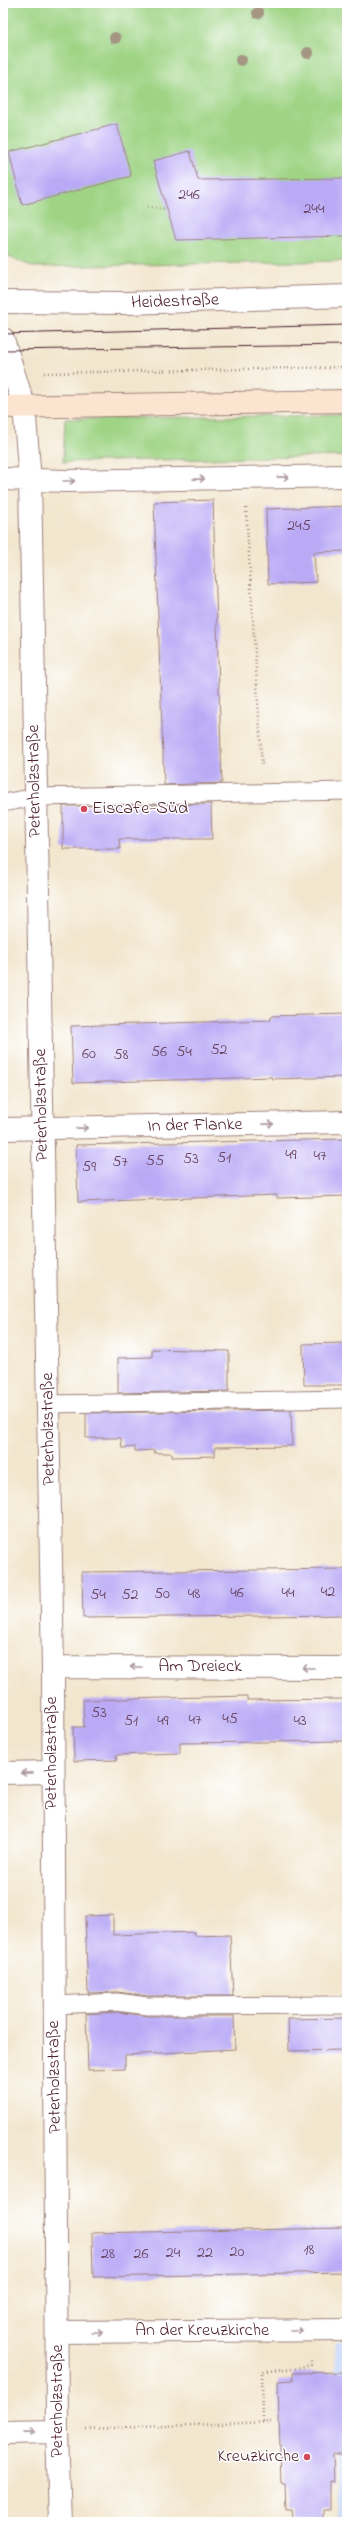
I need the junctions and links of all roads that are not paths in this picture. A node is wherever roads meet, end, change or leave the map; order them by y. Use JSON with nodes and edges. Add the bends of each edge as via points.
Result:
{"nodes":[{"id":1,"x":347,"y":296,"type":"edge"},
{"id":2,"x":3,"y":302,"type":"edge"},
{"id":3,"x":3,"y":339,"type":"edge"},
{"id":4,"x":347,"y":401,"type":"edge"},
{"id":5,"x":14,"y":407,"type":"edge"},
{"id":6,"x":347,"y":476,"type":"edge"},
{"id":7,"x":3,"y":479,"type":"edge"},
{"id":8,"x":30,"y":480,"type":"junction"},
{"id":9,"x":347,"y":791,"type":"edge"},
{"id":10,"x":35,"y":797,"type":"junction"},
{"id":11,"x":3,"y":803,"type":"edge"},
{"id":12,"x":347,"y":1122,"type":"edge"},
{"id":13,"x":3,"y":1129,"type":"edge"},
{"id":14,"x":43,"y":1129,"type":"junction"},
{"id":15,"x":347,"y":1399,"type":"edge"},
{"id":16,"x":49,"y":1404,"type":"junction"},
{"id":17,"x":53,"y":1667,"type":"junction"},
{"id":18,"x":347,"y":1668,"type":"edge"},
{"id":19,"x":52,"y":1772,"type":"junction"},
{"id":20,"x":3,"y":1773,"type":"edge"},
{"id":21,"x":55,"y":2005,"type":"junction"},
{"id":22,"x":347,"y":2005,"type":"edge"},
{"id":23,"x":347,"y":2330,"type":"edge"},
{"id":24,"x":58,"y":2332,"type":"junction"},
{"id":25,"x":57,"y":2432,"type":"junction"},
{"id":26,"x":3,"y":2433,"type":"edge"},
{"id":27,"x":60,"y":2522,"type":"edge"}],
"edges":[{"from":1,"to":2,"type":"street","name":"Heidestraße","via":[[127,303]]},
{"from":3,"to":5,"type":"street","name":"Peterholzstraße","via":[[13,373]]},
{"from":4,"to":5,"type":"street"},
{"from":5,"to":8,"type":"street","name":"Peterholzstraße"},
{"from":8,"to":6,"type":"street","one_way":true},
{"from":7,"to":8,"type":"street"},
{"from":8,"to":10,"type":"street","name":"Peterholzstraße"},
{"from":9,"to":10,"type":"lane"},
{"from":10,"to":11,"type":"lane"},
{"from":10,"to":14,"type":"street","name":"Peterholzstraße"},
{"from":14,"to":12,"type":"street","name":"In der Flanke","one_way":true},
{"from":13,"to":14,"type":"street","name":"In der Flanke"},
{"from":14,"to":16,"type":"street","name":"Peterholzstraße"},
{"from":15,"to":16,"type":"lane"},
{"from":16,"to":17,"type":"street","name":"Peterholzstraße"},
{"from":18,"to":17,"type":"street","name":"Am Dreieck","one_way":true},
{"from":17,"to":19,"type":"street","name":"Peterholzstraße"},
{"from":19,"to":20,"type":"street","one_way":true},
{"from":19,"to":21,"type":"street","name":"Peterholzstraße"},
{"from":21,"to":22,"type":"lane","via":[[117,2002],[148,2006]]},
{"from":21,"to":24,"type":"street","name":"Peterholzstraße"},
{"from":24,"to":23,"type":"street","name":"An der Kreuzkirche","one_way":true},
{"from":24,"to":25,"type":"street","name":"Peterholzstraße"},
{"from":26,"to":25,"type":"street","one_way":true},
{"from":25,"to":27,"type":"street","name":"Peterholzstraße"}]}
